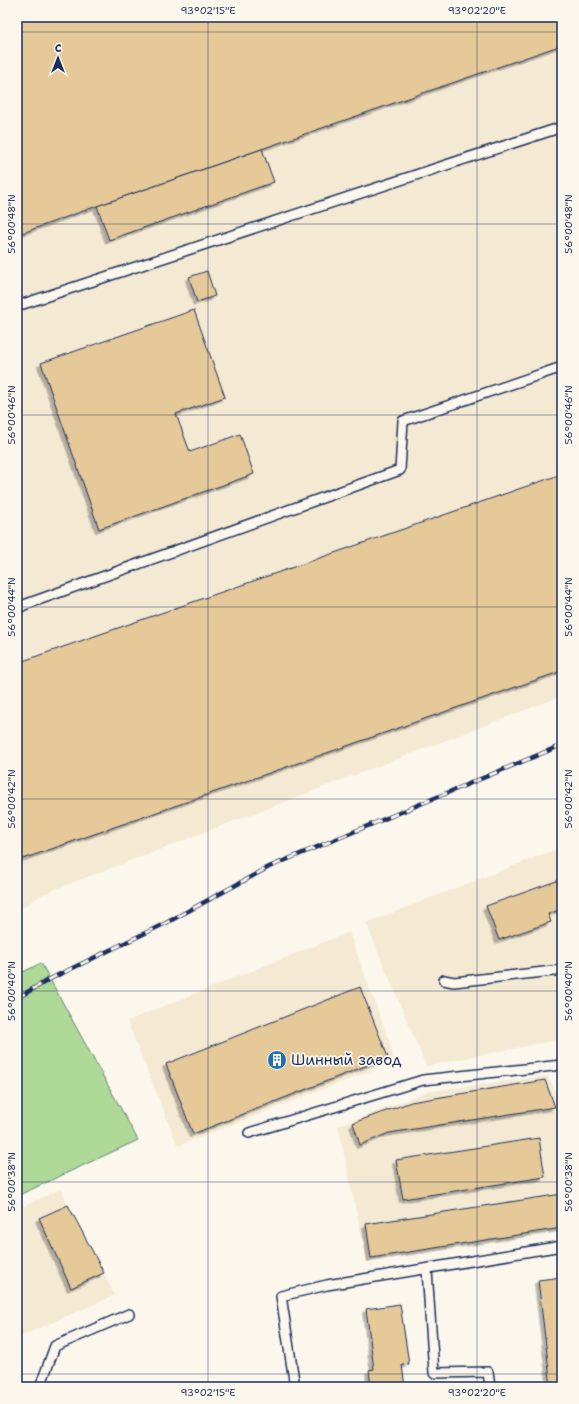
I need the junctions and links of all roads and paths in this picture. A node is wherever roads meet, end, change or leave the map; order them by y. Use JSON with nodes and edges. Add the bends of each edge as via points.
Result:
{"nodes":[{"id":1,"x":562,"y":127,"type":"edge"},
{"id":2,"x":17,"y":306,"type":"edge"},
{"id":3,"x":562,"y":367,"type":"edge"},
{"id":4,"x":17,"y":609,"type":"edge"},
{"id":5,"x":562,"y":970,"type":"edge"},
{"id":6,"x":444,"y":980,"type":"dead end"},
{"id":7,"x":562,"y":1065,"type":"edge"},
{"id":8,"x":249,"y":1133,"type":"dead end"},
{"id":9,"x":562,"y":1246,"type":"edge"},
{"id":10,"x":427,"y":1270,"type":"junction"},
{"id":11,"x":129,"y":1314,"type":"dead end"},
{"id":12,"x":40,"y":1387,"type":"edge"},
{"id":13,"x":295,"y":1387,"type":"edge"},
{"id":14,"x":490,"y":1387,"type":"edge"}],
"edges":[{"from":1,"to":2,"type":"lane"},
{"from":3,"to":4,"type":"lane","via":[[403,421],[400,470]]},
{"from":5,"to":6,"type":"lane","via":[[454,982]]},
{"from":7,"to":8,"type":"lane","via":[[423,1080]]},
{"from":9,"to":10,"type":"lane"},
{"from":10,"to":13,"type":"lane","via":[[327,1285],[281,1296]]},
{"from":10,"to":14,"type":"lane","via":[[434,1373],[488,1372]]},
{"from":11,"to":12,"type":"lane","via":[[55,1346]]}]}
